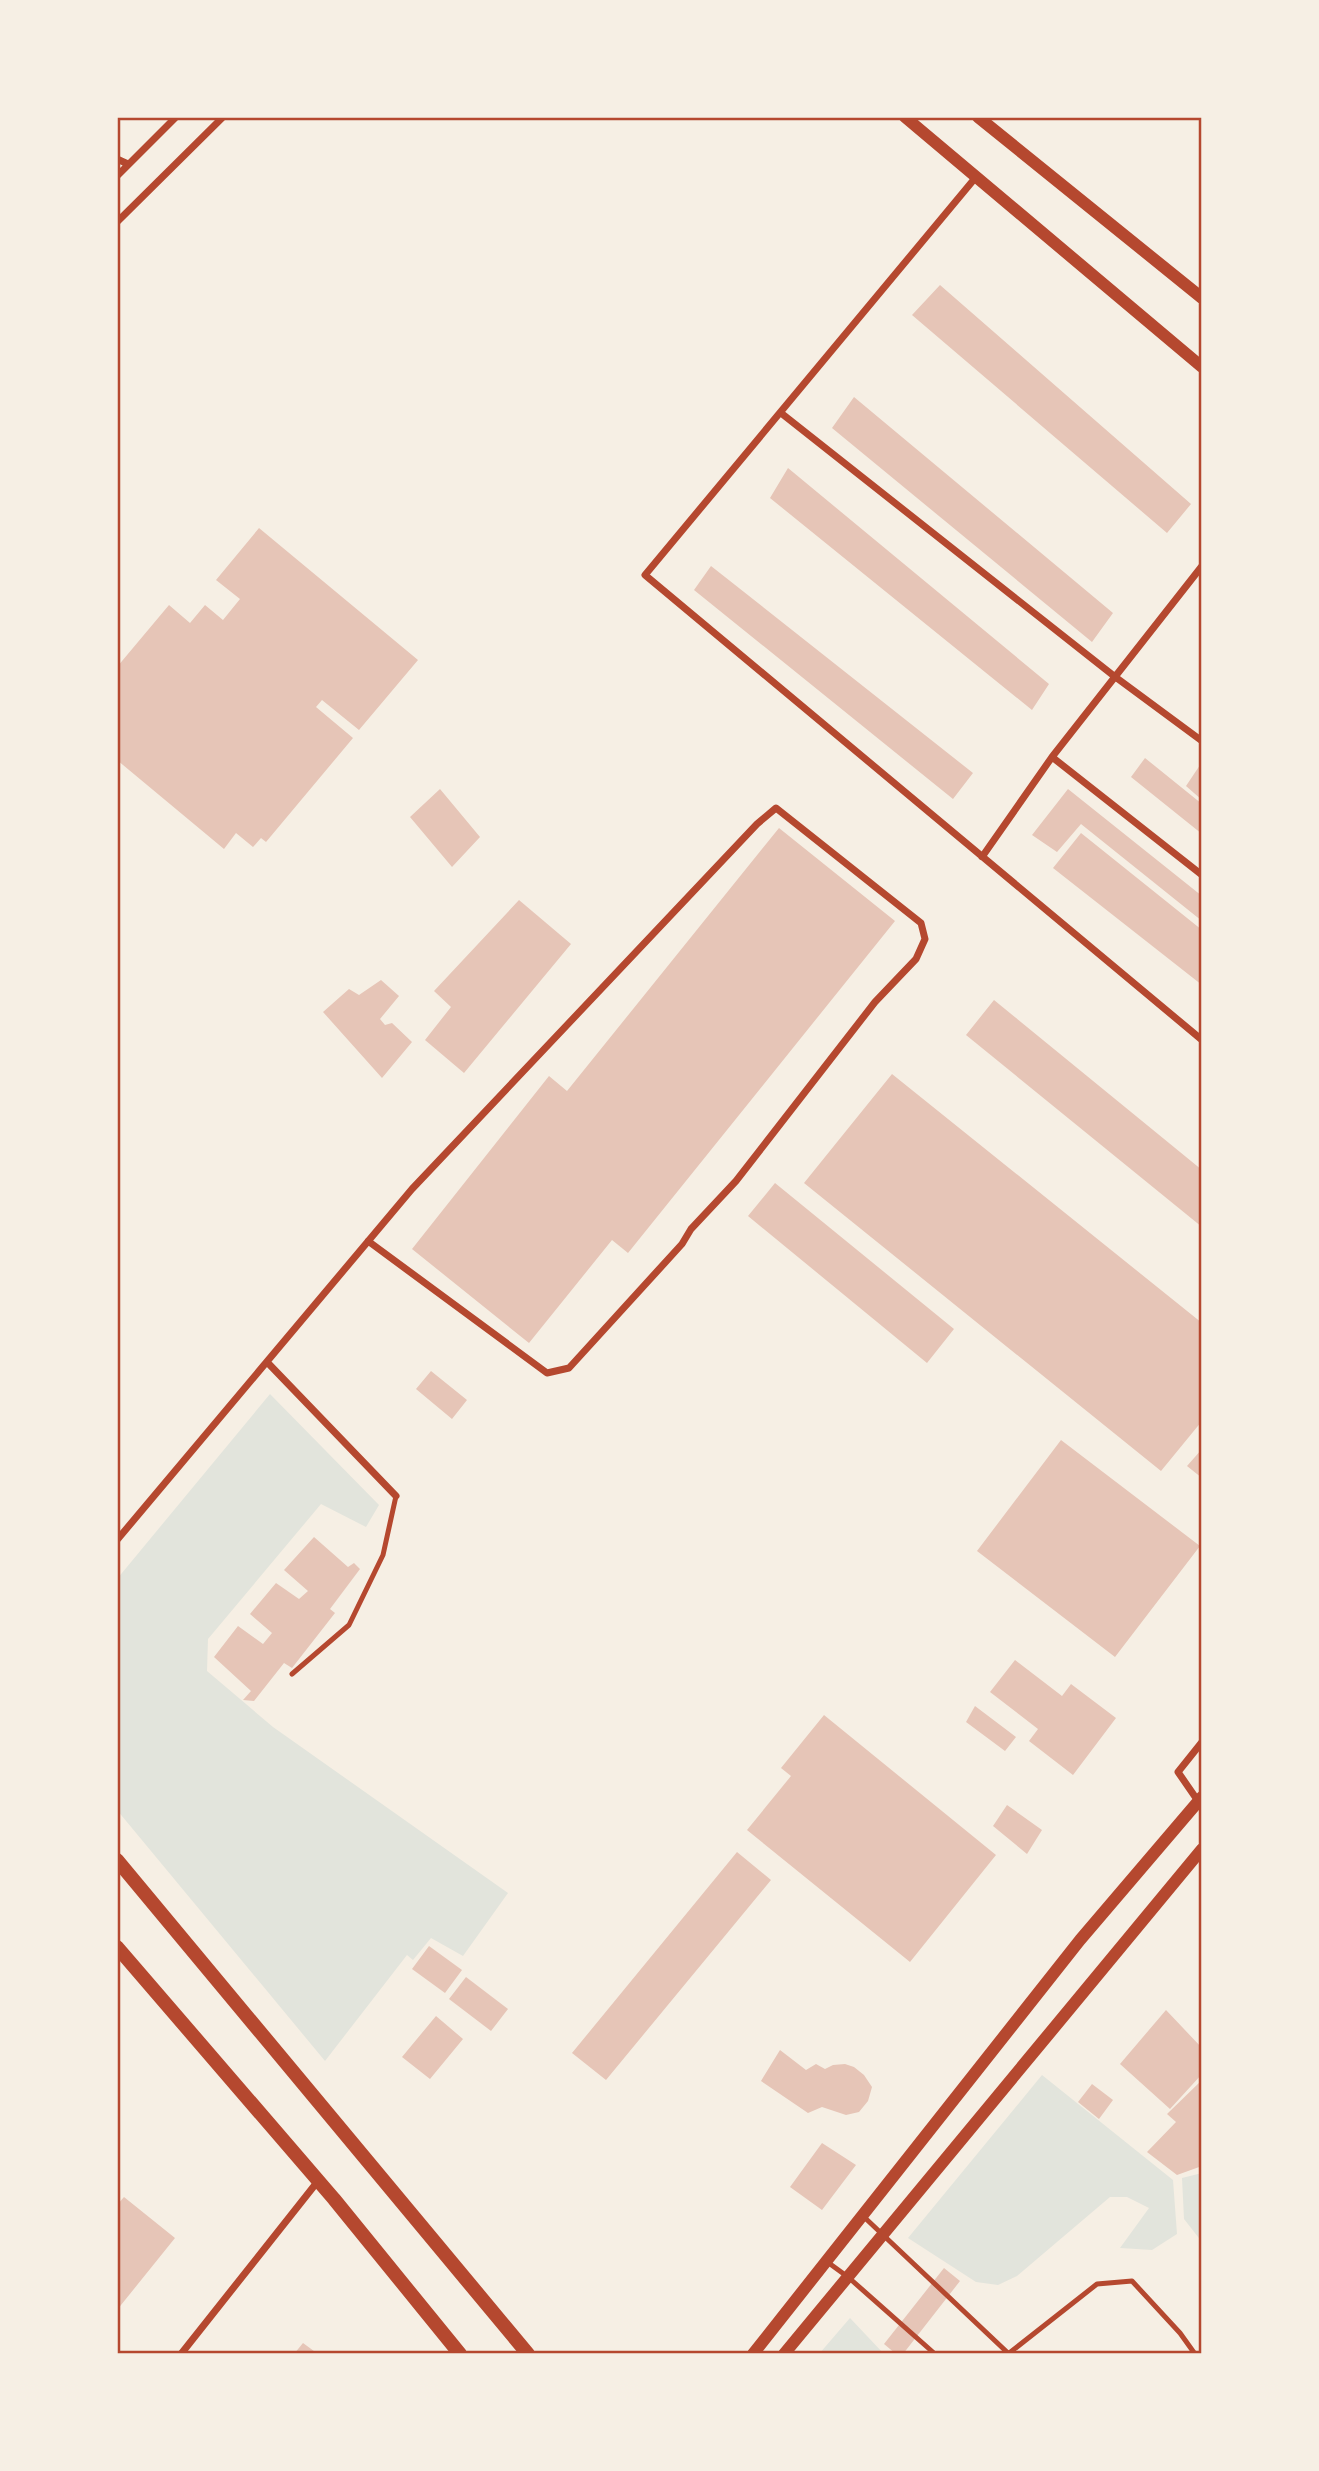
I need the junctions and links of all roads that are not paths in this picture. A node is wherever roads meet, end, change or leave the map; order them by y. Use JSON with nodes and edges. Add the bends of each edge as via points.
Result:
{"nodes":[{"id":1,"x":176,"y":117,"type":"edge"},
{"id":2,"x":223,"y":117,"type":"edge"},
{"id":3,"x":905,"y":117,"type":"edge"},
{"id":4,"x":978,"y":117,"type":"edge"},
{"id":5,"x":117,"y":159,"type":"edge"},
{"id":6,"x":128,"y":164,"type":"junction"},
{"id":7,"x":117,"y":176,"type":"edge"},
{"id":8,"x":976,"y":177,"type":"junction"},
{"id":9,"x":117,"y":222,"type":"edge"},
{"id":10,"x":1202,"y":298,"type":"edge"},
{"id":11,"x":1202,"y":367,"type":"edge"},
{"id":12,"x":781,"y":413,"type":"junction"},
{"id":13,"x":1202,"y":566,"type":"edge"},
{"id":14,"x":1114,"y":676,"type":"junction"},
{"id":15,"x":1202,"y":741,"type":"edge"},
{"id":16,"x":1052,"y":757,"type":"junction"},
{"id":17,"x":982,"y":857,"type":"junction"},
{"id":18,"x":1202,"y":875,"type":"edge"},
{"id":19,"x":1202,"y":1040,"type":"edge"},
{"id":20,"x":368,"y":1241,"type":"junction"},
{"id":21,"x":267,"y":1362,"type":"junction"},
{"id":22,"x":396,"y":1496,"type":"joint"},
{"id":23,"x":117,"y":1540,"type":"edge"},
{"id":24,"x":292,"y":1674,"type":"dead end"},
{"id":25,"x":1202,"y":1742,"type":"edge"},
{"id":26,"x":1200,"y":1801,"type":"edge"},
{"id":27,"x":1202,"y":1849,"type":"edge"},
{"id":28,"x":117,"y":1860,"type":"edge"},
{"id":29,"x":117,"y":1947,"type":"edge"},
{"id":30,"x":318,"y":2181,"type":"junction"},
{"id":31,"x":862,"y":2216,"type":"junction"},
{"id":32,"x":881,"y":2235,"type":"junction"},
{"id":33,"x":826,"y":2261,"type":"junction"},
{"id":34,"x":848,"y":2277,"type":"junction"},
{"id":35,"x":181,"y":2354,"type":"edge"},
{"id":36,"x":460,"y":2354,"type":"edge"},
{"id":37,"x":528,"y":2354,"type":"edge"},
{"id":38,"x":754,"y":2354,"type":"edge"},
{"id":39,"x":784,"y":2354,"type":"edge"},
{"id":40,"x":935,"y":2354,"type":"edge"},
{"id":41,"x":1009,"y":2354,"type":"edge"},
{"id":42,"x":1195,"y":2354,"type":"edge"}],
"edges":[{"from":1,"to":6,"type":"street"},
{"from":2,"to":9,"type":"street"},
{"from":3,"to":8,"type":"street"},
{"from":4,"to":10,"type":"street"},
{"from":5,"to":6,"type":"street"},
{"from":6,"to":7,"type":"street"},
{"from":8,"to":11,"type":"street"},
{"from":8,"to":12,"type":"street"},
{"from":12,"to":14,"type":"street"},
{"from":12,"to":17,"type":"street","via":[[645,575]]},
{"from":13,"to":14,"type":"street"},
{"from":14,"to":15,"type":"street"},
{"from":14,"to":16,"type":"street"},
{"from":16,"to":17,"type":"street"},
{"from":16,"to":18,"type":"street"},
{"from":17,"to":19,"type":"street"},
{"from":20,"to":20,"type":"street","via":[[412,1189],[776,808],[921,923],[925,939],[916,959],[875,1002],[736,1181],[569,1368],[547,1373]]},
{"from":20,"to":21,"type":"street"},
{"from":21,"to":22,"type":"street"},
{"from":21,"to":23,"type":"street"},
{"from":22,"to":24,"type":"lane","via":[[383,1555],[349,1625]]},
{"from":25,"to":26,"type":"street","via":[[1178,1772]]},
{"from":26,"to":31,"type":"street","via":[[1080,1940]]},
{"from":27,"to":32,"type":"street"},
{"from":28,"to":37,"type":"main road"},
{"from":29,"to":30,"type":"main road"},
{"from":30,"to":35,"type":"street"},
{"from":30,"to":36,"type":"main road"},
{"from":31,"to":32,"type":"lane"},
{"from":31,"to":33,"type":"street"},
{"from":32,"to":34,"type":"street"},
{"from":32,"to":41,"type":"lane"},
{"from":33,"to":34,"type":"lane"},
{"from":33,"to":38,"type":"street"},
{"from":34,"to":39,"type":"street"},
{"from":34,"to":40,"type":"lane"},
{"from":41,"to":42,"type":"lane","via":[[1097,2284],[1132,2281]]}]}
